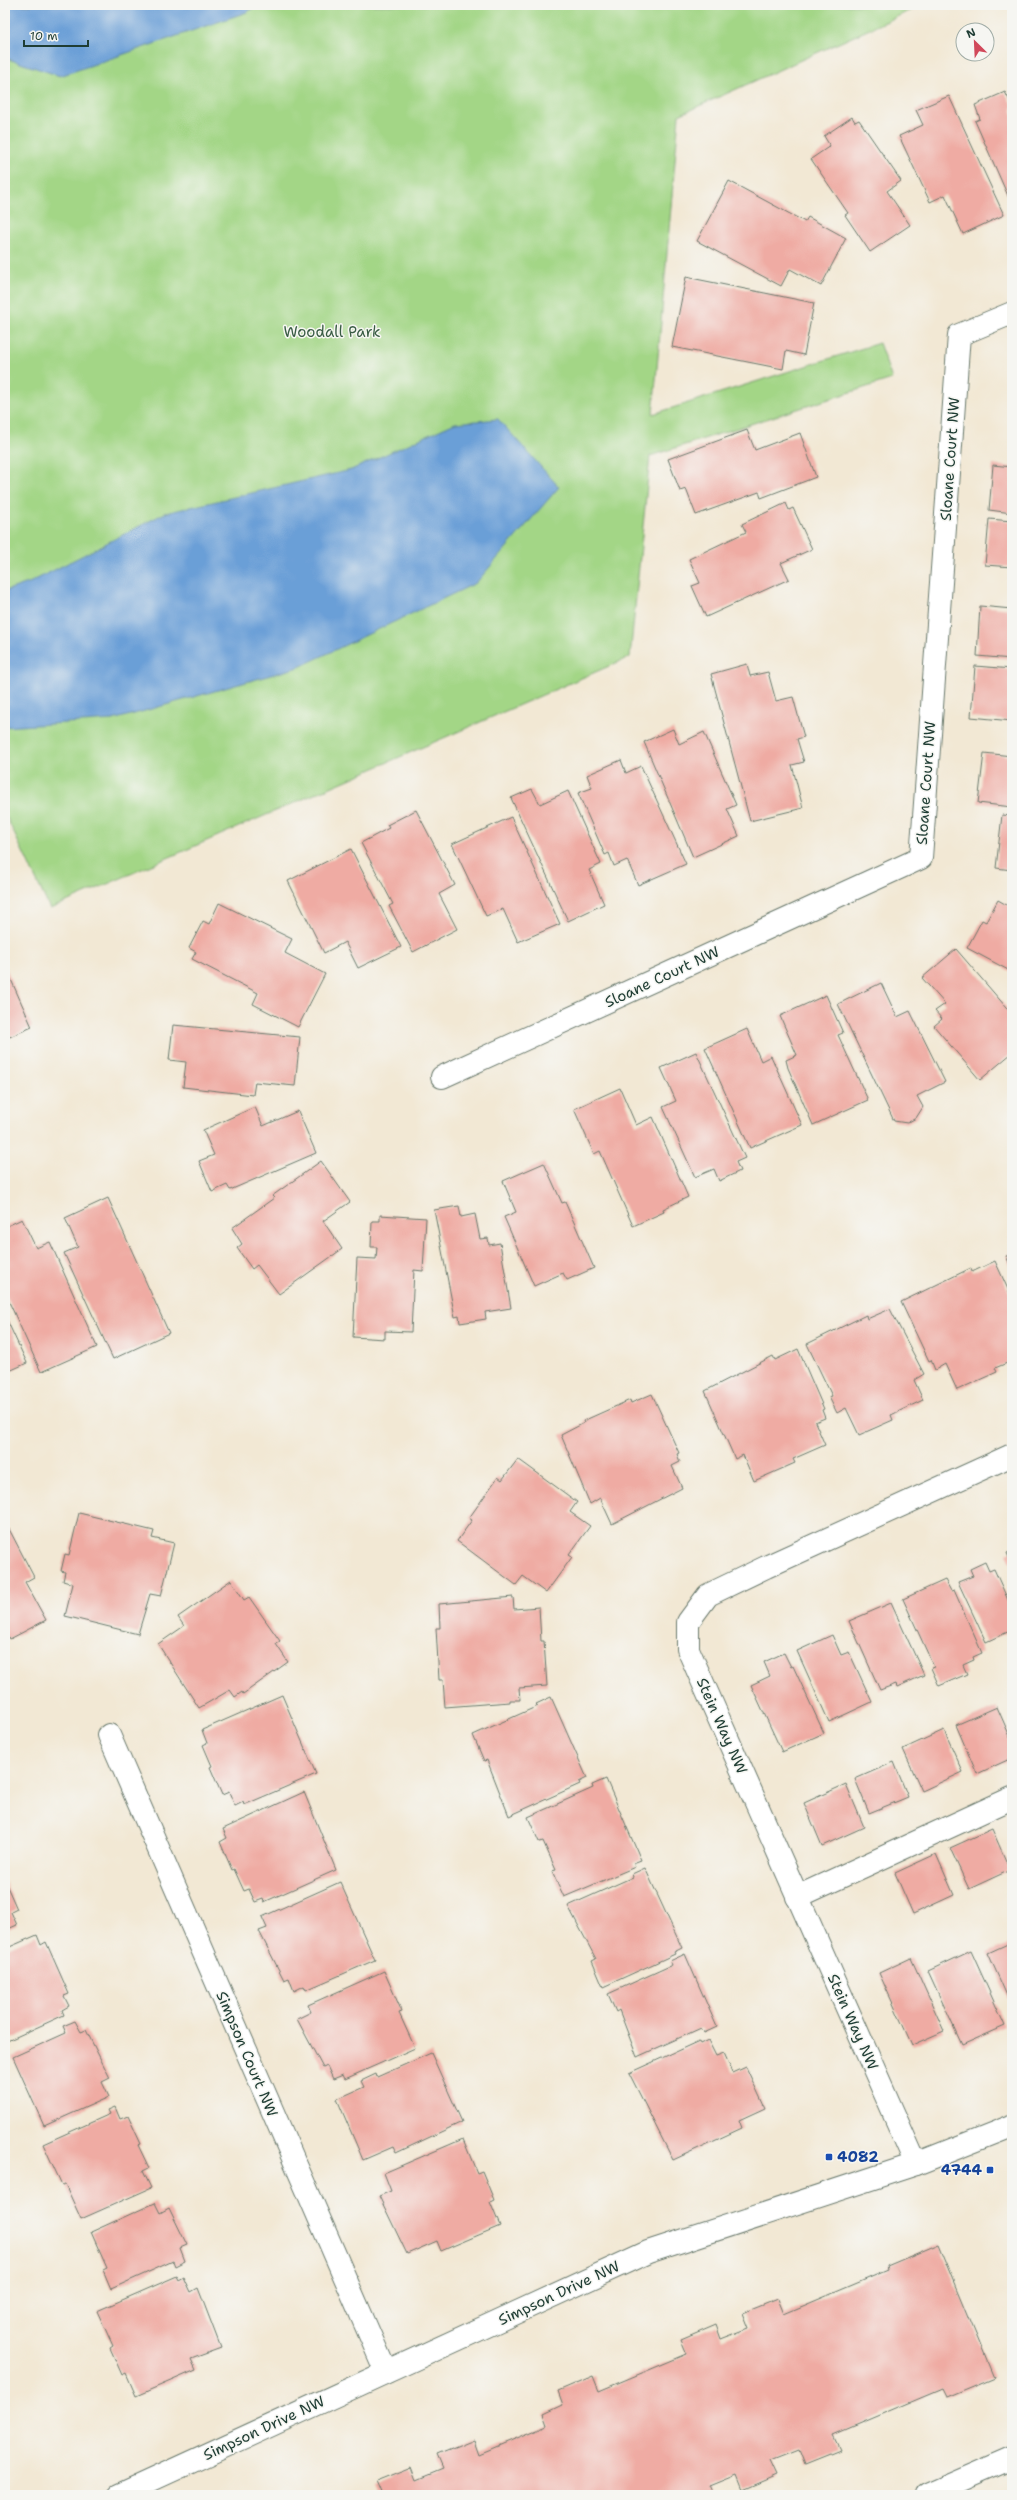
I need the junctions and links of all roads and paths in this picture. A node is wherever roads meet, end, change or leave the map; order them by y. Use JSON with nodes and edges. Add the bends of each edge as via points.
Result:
{"nodes":[{"id":1,"x":1012,"y":313,"type":"edge"},
{"id":2,"x":442,"y":1077,"type":"dead end"},
{"id":3,"x":1012,"y":1454,"type":"edge"},
{"id":4,"x":109,"y":1735,"type":"dead end"},
{"id":5,"x":1012,"y":1798,"type":"edge"},
{"id":6,"x":797,"y":1896,"type":"junction"},
{"id":7,"x":1012,"y":2126,"type":"edge"},
{"id":8,"x":916,"y":2164,"type":"junction"},
{"id":9,"x":386,"y":2372,"type":"junction"},
{"id":10,"x":1012,"y":2458,"type":"edge"},
{"id":11,"x":142,"y":2490,"type":"edge"},
{"id":12,"x":119,"y":2495,"type":"edge"},
{"id":13,"x":927,"y":2495,"type":"edge"}],
"edges":[{"from":1,"to":2,"type":"street","name":"Sloane Court NW","via":[[959,335],[921,858]]},
{"from":3,"to":6,"type":"street","name":"Stein Way NW","via":[[708,1596],[688,1622],[688,1649]]},
{"from":4,"to":9,"type":"street","name":"Simpson Court NW"},
{"from":5,"to":6,"type":"street"},
{"from":6,"to":8,"type":"street","name":"Stein Way NW"},
{"from":7,"to":8,"type":"street","name":"Simpson Drive NW"},
{"from":8,"to":9,"type":"street","name":"Simpson Drive NW","via":[[648,2252]]},
{"from":9,"to":11,"type":"street","name":"Simpson Drive NW"},
{"from":10,"to":13,"type":"street"},
{"from":11,"to":12,"type":"street","name":"Simpson Drive NW"}]}
